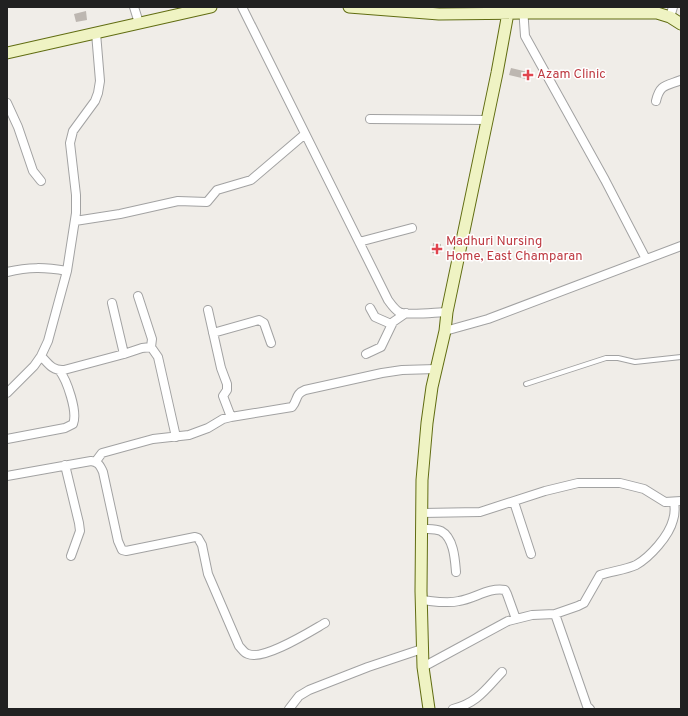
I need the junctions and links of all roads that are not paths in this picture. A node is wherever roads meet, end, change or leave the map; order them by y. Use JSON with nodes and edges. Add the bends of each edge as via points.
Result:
{"nodes":[{"id":1,"x":134,"y":7,"type":"edge"},
{"id":2,"x":211,"y":7,"type":"edge"},
{"id":3,"x":242,"y":7,"type":"edge"},
{"id":4,"x":349,"y":7,"type":"edge"},
{"id":5,"x":523,"y":10,"type":"edge"},
{"id":6,"x":672,"y":12,"type":"edge"},
{"id":7,"x":508,"y":13,"type":"junction"},
{"id":8,"x":139,"y":23,"type":"junction"},
{"id":9,"x":681,"y":24,"type":"edge"},
{"id":10,"x":96,"y":33,"type":"junction"},
{"id":11,"x":7,"y":53,"type":"edge"},
{"id":12,"x":681,"y":80,"type":"edge"},
{"id":13,"x":656,"y":101,"type":"dead end"},
{"id":14,"x":7,"y":103,"type":"edge"},
{"id":15,"x":370,"y":119,"type":"dead end"},
{"id":16,"x":487,"y":120,"type":"junction"},
{"id":17,"x":305,"y":134,"type":"junction"},
{"id":18,"x":41,"y":181,"type":"dead end"},
{"id":19,"x":75,"y":221,"type":"junction"},
{"id":20,"x":412,"y":228,"type":"dead end"},
{"id":21,"x":359,"y":242,"type":"junction"},
{"id":22,"x":681,"y":246,"type":"edge"},
{"id":23,"x":646,"y":259,"type":"junction"},
{"id":24,"x":66,"y":270,"type":"junction"},
{"id":25,"x":7,"y":272,"type":"edge"},
{"id":26,"x":138,"y":296,"type":"dead end"},
{"id":27,"x":112,"y":303,"type":"dead end"},
{"id":28,"x":370,"y":308,"type":"dead end"},
{"id":29,"x":208,"y":310,"type":"dead end"},
{"id":30,"x":447,"y":312,"type":"junction"},
{"id":31,"x":406,"y":313,"type":"junction"},
{"id":32,"x":391,"y":324,"type":"junction"},
{"id":33,"x":445,"y":331,"type":"junction"},
{"id":34,"x":213,"y":333,"type":"junction"},
{"id":35,"x":271,"y":343,"type":"dead end"},
{"id":36,"x":151,"y":347,"type":"junction"},
{"id":37,"x":124,"y":354,"type":"junction"},
{"id":38,"x":366,"y":354,"type":"dead end"},
{"id":39,"x":41,"y":356,"type":"junction"},
{"id":40,"x":681,"y":357,"type":"edge"},
{"id":41,"x":436,"y":368,"type":"junction"},
{"id":42,"x":59,"y":370,"type":"junction"},
{"id":43,"x":526,"y":384,"type":"dead end"},
{"id":44,"x":7,"y":393,"type":"edge"},
{"id":45,"x":231,"y":417,"type":"junction"},
{"id":46,"x":176,"y":437,"type":"junction"},
{"id":47,"x":7,"y":439,"type":"edge"},
{"id":48,"x":96,"y":461,"type":"junction"},
{"id":49,"x":65,"y":465,"type":"junction"},
{"id":50,"x":7,"y":476,"type":"edge"},
{"id":51,"x":514,"y":502,"type":"junction"},
{"id":52,"x":678,"y":502,"type":"edge"},
{"id":53,"x":422,"y":513,"type":"junction"},
{"id":54,"x":677,"y":520,"type":"edge"},
{"id":55,"x":422,"y":529,"type":"junction"},
{"id":56,"x":531,"y":554,"type":"dead end"},
{"id":57,"x":71,"y":556,"type":"dead end"},
{"id":58,"x":456,"y":572,"type":"dead end"},
{"id":59,"x":421,"y":600,"type":"junction"},
{"id":60,"x":555,"y":614,"type":"junction"},
{"id":61,"x":516,"y":619,"type":"junction"},
{"id":62,"x":325,"y":623,"type":"dead end"},
{"id":63,"x":422,"y":649,"type":"junction"},
{"id":64,"x":423,"y":666,"type":"junction"},
{"id":65,"x":502,"y":672,"type":"dead end"},
{"id":66,"x":289,"y":709,"type":"edge"},
{"id":67,"x":429,"y":709,"type":"edge"},
{"id":68,"x":453,"y":709,"type":"edge"},
{"id":69,"x":590,"y":709,"type":"edge"}],
"edges":[{"from":1,"to":8,"type":"street"},
{"from":2,"to":8,"type":"street"},
{"from":3,"to":17,"type":"street"},
{"from":4,"to":7,"type":"street","via":[[439,14]]},
{"from":5,"to":6,"type":"street","via":[[657,14]]},
{"from":5,"to":7,"type":"street"},
{"from":5,"to":23,"type":"street","via":[[525,36]]},
{"from":6,"to":9,"type":"street"},
{"from":7,"to":16,"type":"street"},
{"from":8,"to":10,"type":"street"},
{"from":10,"to":11,"type":"street"},
{"from":10,"to":19,"type":"street","via":[[100,81],[98,93],[73,131],[70,142],[76,195]]},
{"from":12,"to":13,"type":"street","via":[[662,88]]},
{"from":14,"to":18,"type":"street","via":[[33,171]]},
{"from":15,"to":16,"type":"street"},
{"from":16,"to":30,"type":"street"},
{"from":17,"to":19,"type":"street","via":[[251,180],[217,190],[207,202],[178,201]]},
{"from":17,"to":21,"type":"street"},
{"from":19,"to":24,"type":"street"},
{"from":20,"to":21,"type":"street"},
{"from":21,"to":31,"type":"street","via":[[388,300],[399,312]]},
{"from":22,"to":23,"type":"street"},
{"from":23,"to":33,"type":"street","via":[[488,319]]},
{"from":24,"to":25,"type":"street","via":[[34,268]]},
{"from":24,"to":39,"type":"street","via":[[48,341]]},
{"from":26,"to":36,"type":"street","via":[[152,339]]},
{"from":27,"to":37,"type":"street"},
{"from":28,"to":32,"type":"street","via":[[375,317]]},
{"from":29,"to":34,"type":"street"},
{"from":30,"to":31,"type":"street"},
{"from":30,"to":33,"type":"street"},
{"from":31,"to":32,"type":"street"},
{"from":32,"to":38,"type":"street","via":[[381,347]]},
{"from":33,"to":41,"type":"street"},
{"from":34,"to":35,"type":"street","via":[[259,320],[264,323]]},
{"from":34,"to":45,"type":"street","via":[[221,368],[228,384],[224,396]]},
{"from":36,"to":37,"type":"street"},
{"from":36,"to":46,"type":"street","via":[[158,357]]},
{"from":37,"to":42,"type":"street"},
{"from":39,"to":42,"type":"street","via":[[50,366]]},
{"from":39,"to":44,"type":"street"},
{"from":40,"to":43,"type":"lane","via":[[635,362],[606,358]]},
{"from":41,"to":45,"type":"street","via":[[382,373],[305,390],[297,394],[292,407]]},
{"from":41,"to":53,"type":"street","via":[[427,423]]},
{"from":42,"to":47,"type":"street","via":[[64,377],[75,415],[73,424],[66,428]]},
{"from":45,"to":46,"type":"street","via":[[195,433]]},
{"from":46,"to":48,"type":"street","via":[[153,439],[102,452]]},
{"from":48,"to":49,"type":"street"},
{"from":48,"to":62,"type":"street","via":[[103,472],[122,550],[195,537],[201,540],[208,574],[239,646],[244,652],[257,655],[272,650],[297,640]]},
{"from":49,"to":50,"type":"street"},
{"from":49,"to":57,"type":"street","via":[[80,531]]},
{"from":51,"to":52,"type":"street","via":[[545,491],[578,483],[595,482],[620,483],[644,490],[665,502]]},
{"from":51,"to":53,"type":"street","via":[[480,512]]},
{"from":51,"to":56,"type":"street"},
{"from":52,"to":54,"type":"street","via":[[675,511]]},
{"from":53,"to":55,"type":"street"},
{"from":54,"to":60,"type":"street","via":[[648,555],[636,564],[600,575],[584,603]]},
{"from":55,"to":58,"type":"street","via":[[436,529],[448,538],[453,550]]},
{"from":55,"to":59,"type":"street"},
{"from":59,"to":61,"type":"street","via":[[459,601],[496,589],[505,590]]},
{"from":59,"to":63,"type":"street"},
{"from":60,"to":61,"type":"street"},
{"from":60,"to":69,"type":"street"},
{"from":61,"to":64,"type":"street"},
{"from":63,"to":64,"type":"street"},
{"from":63,"to":66,"type":"street","via":[[309,690],[299,696]]},
{"from":64,"to":67,"type":"street"},
{"from":65,"to":68,"type":"street","via":[[479,697]]}]}
